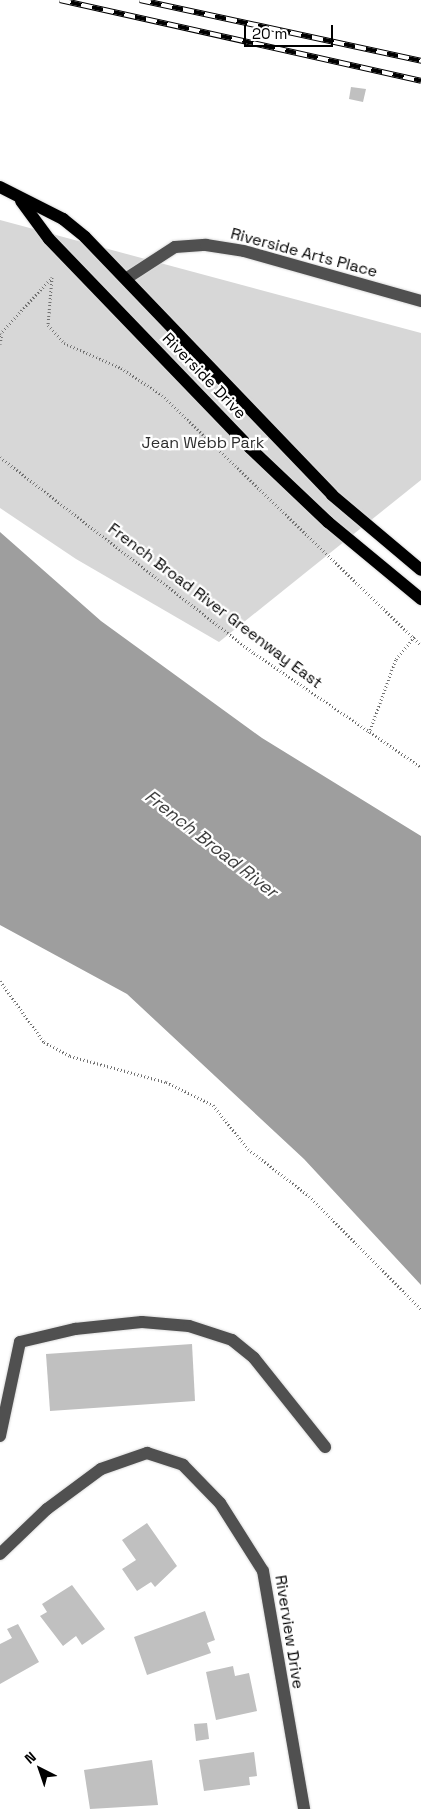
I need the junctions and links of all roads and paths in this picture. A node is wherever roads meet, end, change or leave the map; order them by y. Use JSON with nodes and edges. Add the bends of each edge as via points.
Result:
{"nodes":[{"id":1,"x":0,"y":187,"type":"edge"},
{"id":2,"x":21,"y":202,"type":"junction"},
{"id":3,"x":69,"y":257,"type":"junction"},
{"id":4,"x":52,"y":277,"type":"junction"},
{"id":5,"x":127,"y":278,"type":"junction"},
{"id":6,"x":421,"y":301,"type":"edge"},
{"id":7,"x":1,"y":333,"type":"edge"},
{"id":8,"x":0,"y":344,"type":"edge"},
{"id":9,"x":0,"y":457,"type":"edge"},
{"id":10,"x":421,"y":570,"type":"edge"},
{"id":11,"x":421,"y":599,"type":"edge"},
{"id":12,"x":416,"y":636,"type":"junction"},
{"id":13,"x":421,"y":645,"type":"edge"},
{"id":14,"x":369,"y":733,"type":"junction"},
{"id":15,"x":421,"y":767,"type":"edge"},
{"id":16,"x":0,"y":981,"type":"edge"},
{"id":17,"x":421,"y":1309,"type":"edge"},
{"id":18,"x":0,"y":1436,"type":"edge"},
{"id":19,"x":325,"y":1447,"type":"dead end"},
{"id":20,"x":0,"y":1554,"type":"edge"},
{"id":21,"x":304,"y":1809,"type":"edge"}],
"edges":[{"from":1,"to":2,"type":"main road","name":"Riverside Drive"},
{"from":2,"to":3,"type":"main road","name":"Riverside Drive"},
{"from":2,"to":5,"type":"main road","name":"Riverside Drive","via":[[63,219]]},
{"from":3,"to":4,"type":"path"},
{"from":3,"to":11,"type":"main road","name":"Riverside Drive","via":[[285,481]]},
{"from":4,"to":7,"type":"path"},
{"from":4,"to":12,"type":"path","via":[[48,325],[64,343],[121,368],[162,395],[281,514]]},
{"from":5,"to":6,"type":"street","name":"Riverside Arts Place","via":[[175,247],[206,245],[244,251]]},
{"from":5,"to":10,"type":"main road","name":"Riverside Drive","via":[[243,406],[332,495]]},
{"from":7,"to":8,"type":"path"},
{"from":9,"to":14,"type":"path","name":"French Broad River Greenway East","via":[[254,653]]},
{"from":12,"to":13,"type":"path"},
{"from":12,"to":14,"type":"path","via":[[396,660]]},
{"from":14,"to":15,"type":"path","name":"French Broad River Greenway East"},
{"from":16,"to":17,"type":"path","via":[[44,1042],[70,1056],[166,1082],[213,1105],[248,1149],[309,1196]]},
{"from":18,"to":19,"type":"street","via":[[20,1342],[75,1329],[142,1322],[190,1326],[232,1340],[254,1358]]},
{"from":20,"to":21,"type":"street","name":"Riverview Drive","via":[[47,1509],[101,1469],[148,1453],[183,1465],[220,1503],[263,1571]]}]}
